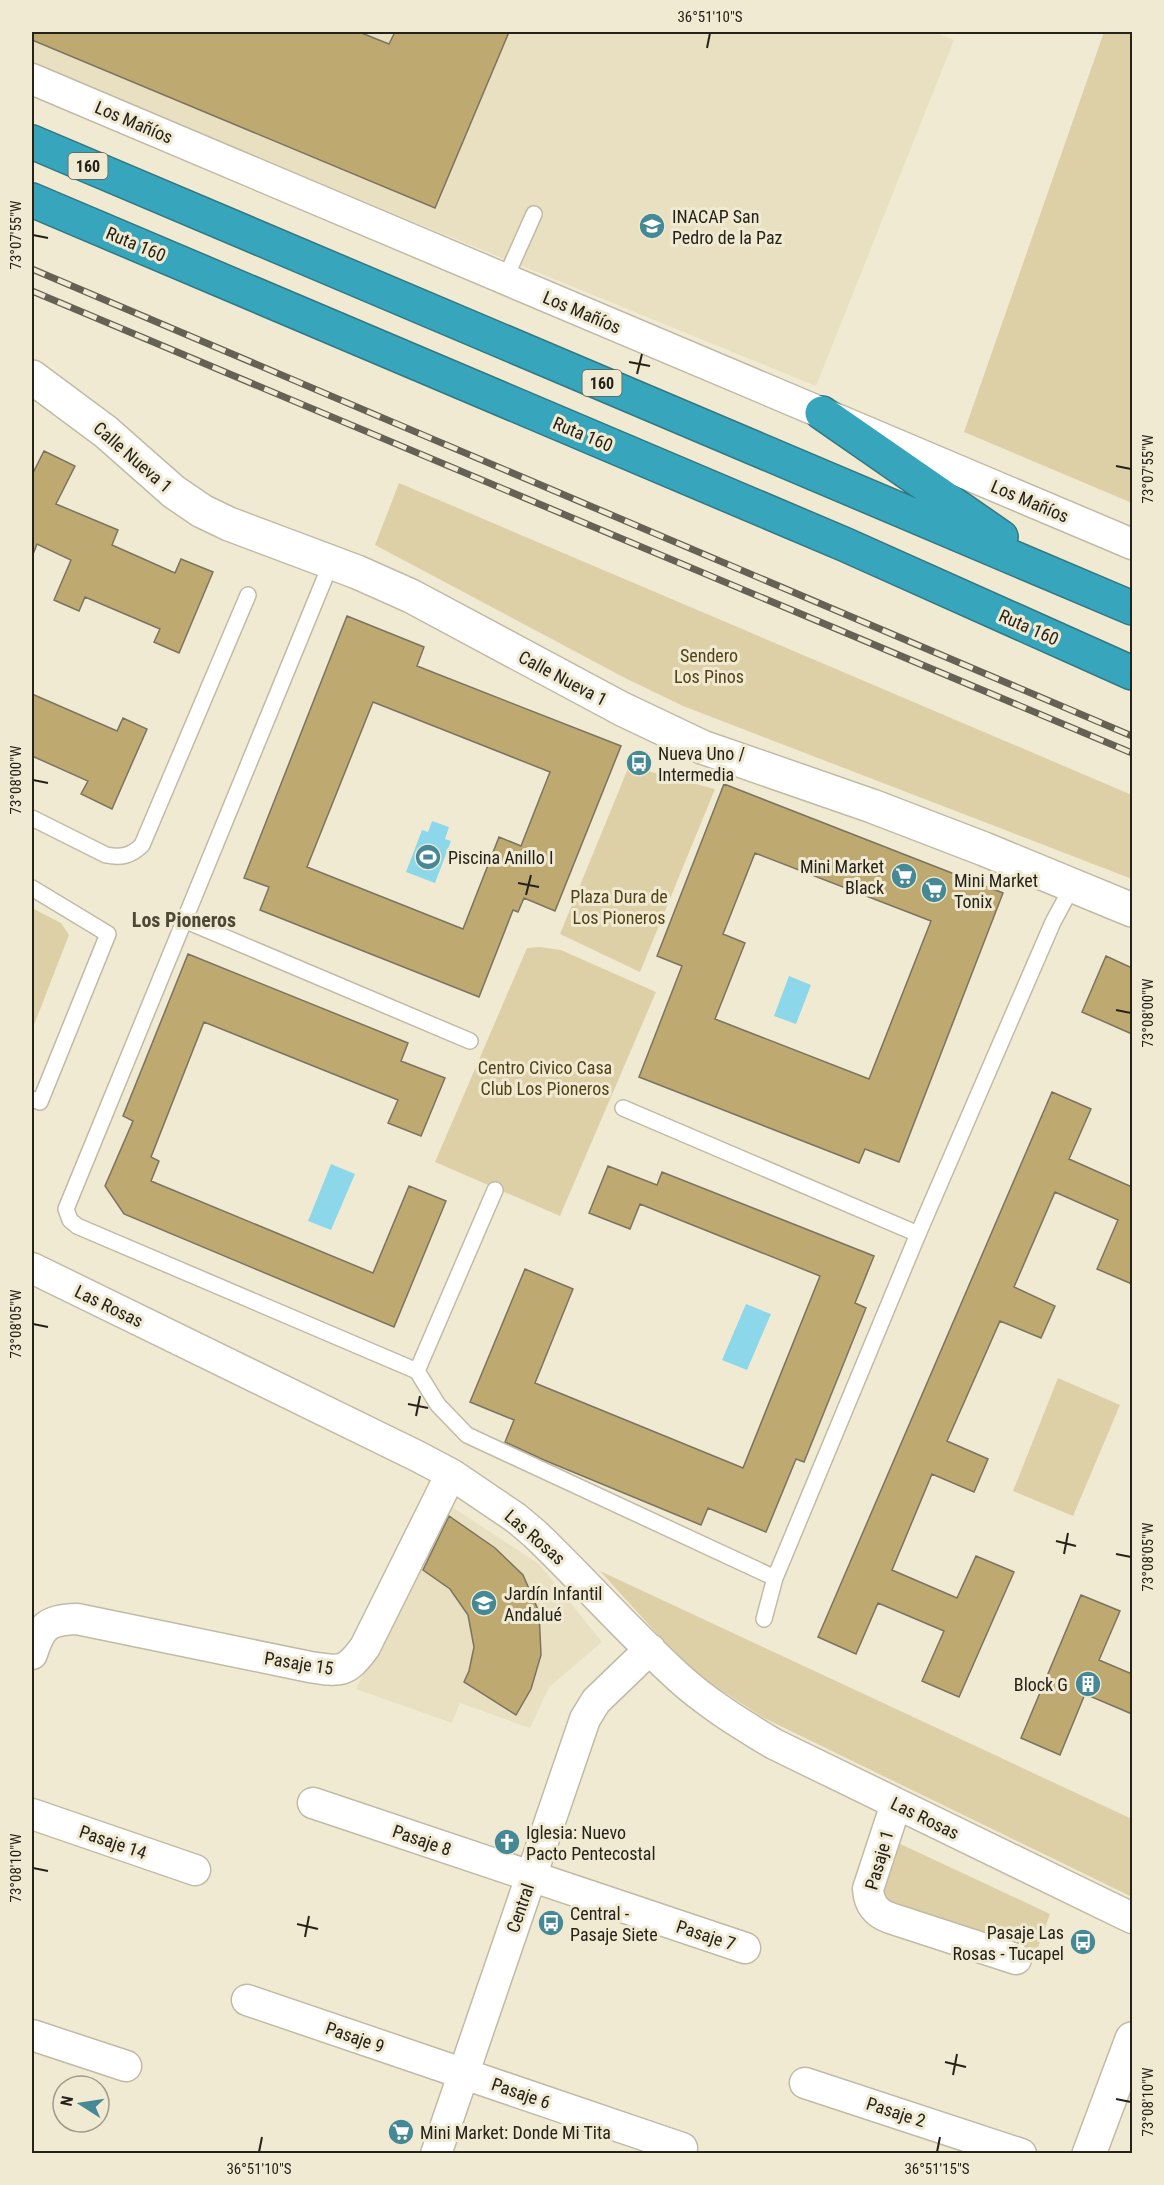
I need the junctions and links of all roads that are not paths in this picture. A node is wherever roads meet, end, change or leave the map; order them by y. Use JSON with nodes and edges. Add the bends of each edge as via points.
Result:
{"nodes":[{"id":1,"x":32,"y":79,"type":"edge"},
{"id":2,"x":32,"y":142,"type":"edge"},
{"id":3,"x":32,"y":200,"type":"edge"},
{"id":4,"x":534,"y":214,"type":"dead end"},
{"id":5,"x":505,"y":279,"type":"junction"},
{"id":6,"x":32,"y":377,"type":"edge"},
{"id":7,"x":822,"y":413,"type":"junction"},
{"id":8,"x":1132,"y":544,"type":"edge"},
{"id":9,"x":331,"y":563,"type":"junction"},
{"id":10,"x":1059,"y":577,"type":"junction"},
{"id":11,"x":248,"y":595,"type":"dead end"},
{"id":12,"x":1132,"y":608,"type":"edge"},
{"id":13,"x":1132,"y":673,"type":"edge"},
{"id":14,"x":32,"y":818,"type":"edge"},
{"id":15,"x":1073,"y":885,"type":"junction"},
{"id":16,"x":32,"y":888,"type":"edge"},
{"id":17,"x":1132,"y":910,"type":"edge"},
{"id":18,"x":184,"y":921,"type":"junction"},
{"id":19,"x":470,"y":1041,"type":"dead end"},
{"id":20,"x":32,"y":1099,"type":"edge"},
{"id":21,"x":623,"y":1108,"type":"dead end"},
{"id":22,"x":495,"y":1190,"type":"dead end"},
{"id":23,"x":918,"y":1234,"type":"junction"},
{"id":24,"x":32,"y":1268,"type":"edge"},
{"id":25,"x":417,"y":1371,"type":"junction"},
{"id":26,"x":451,"y":1474,"type":"junction"},
{"id":27,"x":775,"y":1578,"type":"junction"},
{"id":28,"x":764,"y":1619,"type":"dead end"},
{"id":29,"x":35,"y":1643,"type":"edge"},
{"id":30,"x":650,"y":1649,"type":"junction"},
{"id":31,"x":313,"y":1803,"type":"dead end"},
{"id":32,"x":896,"y":1804,"type":"junction"},
{"id":33,"x":32,"y":1814,"type":"edge"},
{"id":34,"x":195,"y":1870,"type":"dead end"},
{"id":35,"x":531,"y":1876,"type":"junction"},
{"id":36,"x":1132,"y":1918,"type":"edge"},
{"id":37,"x":745,"y":1948,"type":"dead end"},
{"id":38,"x":1016,"y":1959,"type":"dead end"},
{"id":39,"x":247,"y":2000,"type":"dead end"},
{"id":40,"x":32,"y":2035,"type":"edge"},
{"id":41,"x":1132,"y":2039,"type":"edge"},
{"id":42,"x":126,"y":2066,"type":"dead end"},
{"id":43,"x":463,"y":2073,"type":"junction"},
{"id":44,"x":805,"y":2083,"type":"dead end"},
{"id":45,"x":682,"y":2148,"type":"dead end"},
{"id":46,"x":436,"y":2154,"type":"edge"},
{"id":47,"x":1022,"y":2154,"type":"edge"},
{"id":48,"x":1089,"y":2154,"type":"edge"}],
"edges":[{"from":1,"to":5,"type":"street","name":"Los Mañíos"},
{"from":2,"to":10,"type":"highway","number":"160"},
{"from":3,"to":13,"type":"highway","name":"Ruta 160","via":[[846,545]]},
{"from":4,"to":5,"type":"lane"},
{"from":5,"to":7,"type":"street","name":"Los Mañíos"},
{"from":6,"to":9,"type":"main road","name":"Calle Nueva 1","via":[[202,511]]},
{"from":7,"to":8,"type":"street","name":"Los Mañíos"},
{"from":7,"to":10,"type":"highway"},
{"from":9,"to":15,"type":"main road","name":"Calle Nueva 1","via":[[411,596],[693,743]]},
{"from":9,"to":18,"type":"lane"},
{"from":10,"to":12,"type":"highway","number":"160"},
{"from":11,"to":14,"type":"lane","via":[[142,844],[135,852],[126,856],[106,855]]},
{"from":15,"to":17,"type":"main road","name":"Calle Nueva 1"},
{"from":15,"to":23,"type":"lane","via":[[1053,922]]},
{"from":16,"to":20,"type":"lane","via":[[108,934],[40,1102]]},
{"from":18,"to":19,"type":"lane"},
{"from":18,"to":25,"type":"lane","via":[[66,1209],[67,1215],[77,1226]]},
{"from":21,"to":23,"type":"lane"},
{"from":22,"to":25,"type":"lane"},
{"from":23,"to":27,"type":"lane"},
{"from":24,"to":26,"type":"street","name":"Las Rosas"},
{"from":25,"to":27,"type":"lane","via":[[438,1405],[467,1435]]},
{"from":26,"to":29,"type":"street","name":"Pasaje 15","via":[[365,1647],[354,1663],[344,1669],[331,1671],[77,1619],[44,1626]]},
{"from":26,"to":30,"type":"street","name":"Las Rosas","via":[[535,1534]]},
{"from":27,"to":28,"type":"lane"},
{"from":30,"to":32,"type":"street","name":"Las Rosas","via":[[696,1691],[746,1727]]},
{"from":30,"to":35,"type":"street","name":"Central","via":[[596,1701],[585,1719]]},
{"from":31,"to":35,"type":"street","name":"Pasaje 8"},
{"from":32,"to":36,"type":"street","name":"Las Rosas"},
{"from":32,"to":38,"type":"street","name":"Pasaje 1","via":[[868,1889],[876,1911]]},
{"from":33,"to":34,"type":"street","name":"Pasaje 14"},
{"from":35,"to":37,"type":"street","name":"Pasaje 7"},
{"from":35,"to":43,"type":"street","name":"Central"},
{"from":39,"to":43,"type":"street","name":"Pasaje 9"},
{"from":40,"to":42,"type":"street"},
{"from":41,"to":48,"type":"main road"},
{"from":43,"to":45,"type":"street","name":"Pasaje 6"},
{"from":43,"to":46,"type":"street","name":"Central"},
{"from":44,"to":47,"type":"street","name":"Pasaje 2"}]}
